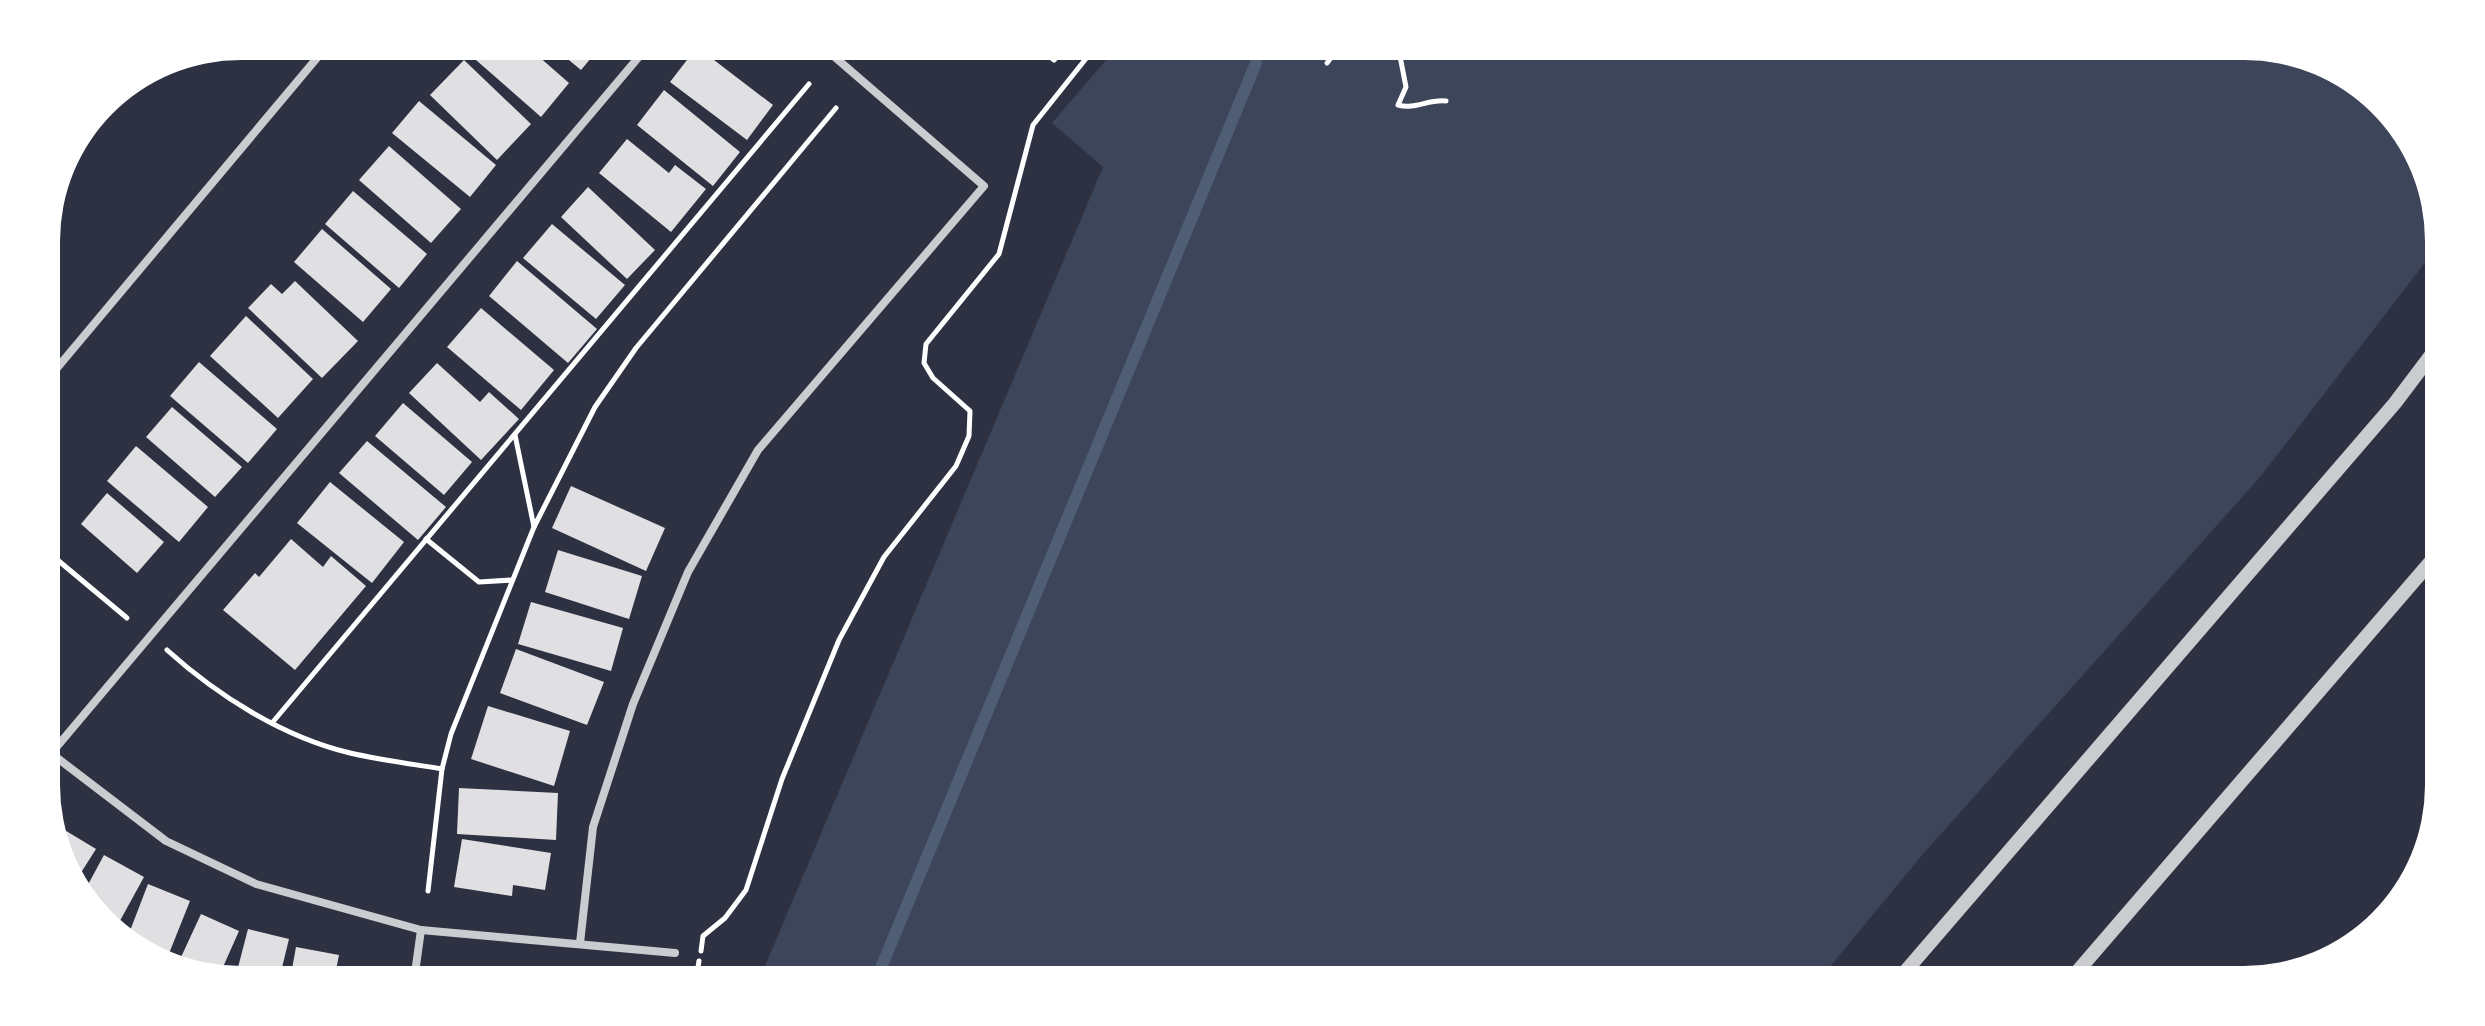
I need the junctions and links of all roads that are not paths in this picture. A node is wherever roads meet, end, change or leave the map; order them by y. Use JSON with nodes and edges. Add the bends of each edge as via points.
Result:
{"nodes":[{"id":1,"x":315,"y":60,"type":"edge"},
{"id":2,"x":636,"y":60,"type":"edge"},
{"id":3,"x":838,"y":60,"type":"edge"},
{"id":4,"x":2425,"y":363,"type":"edge"},
{"id":5,"x":60,"y":364,"type":"edge"},
{"id":6,"x":2425,"y":568,"type":"edge"},
{"id":7,"x":60,"y":743,"type":"edge"},
{"id":8,"x":60,"y":762,"type":"edge"},
{"id":9,"x":421,"y":930,"type":"junction"},
{"id":10,"x":580,"y":943,"type":"junction"},
{"id":11,"x":675,"y":953,"type":"dead end"},
{"id":12,"x":416,"y":966,"type":"edge"},
{"id":13,"x":1910,"y":966,"type":"edge"},
{"id":14,"x":2082,"y":966,"type":"edge"}],
"edges":[{"from":1,"to":5,"type":"street"},
{"from":2,"to":7,"type":"street"},
{"from":3,"to":10,"type":"street","via":[[984,186],[758,450],[688,572],[633,704],[593,827]]},
{"from":4,"to":13,"type":"street"},
{"from":6,"to":14,"type":"street"},
{"from":8,"to":9,"type":"street","via":[[166,841],[256,884]]},
{"from":9,"to":10,"type":"street"},
{"from":9,"to":12,"type":"street"},
{"from":10,"to":11,"type":"street"}]}
